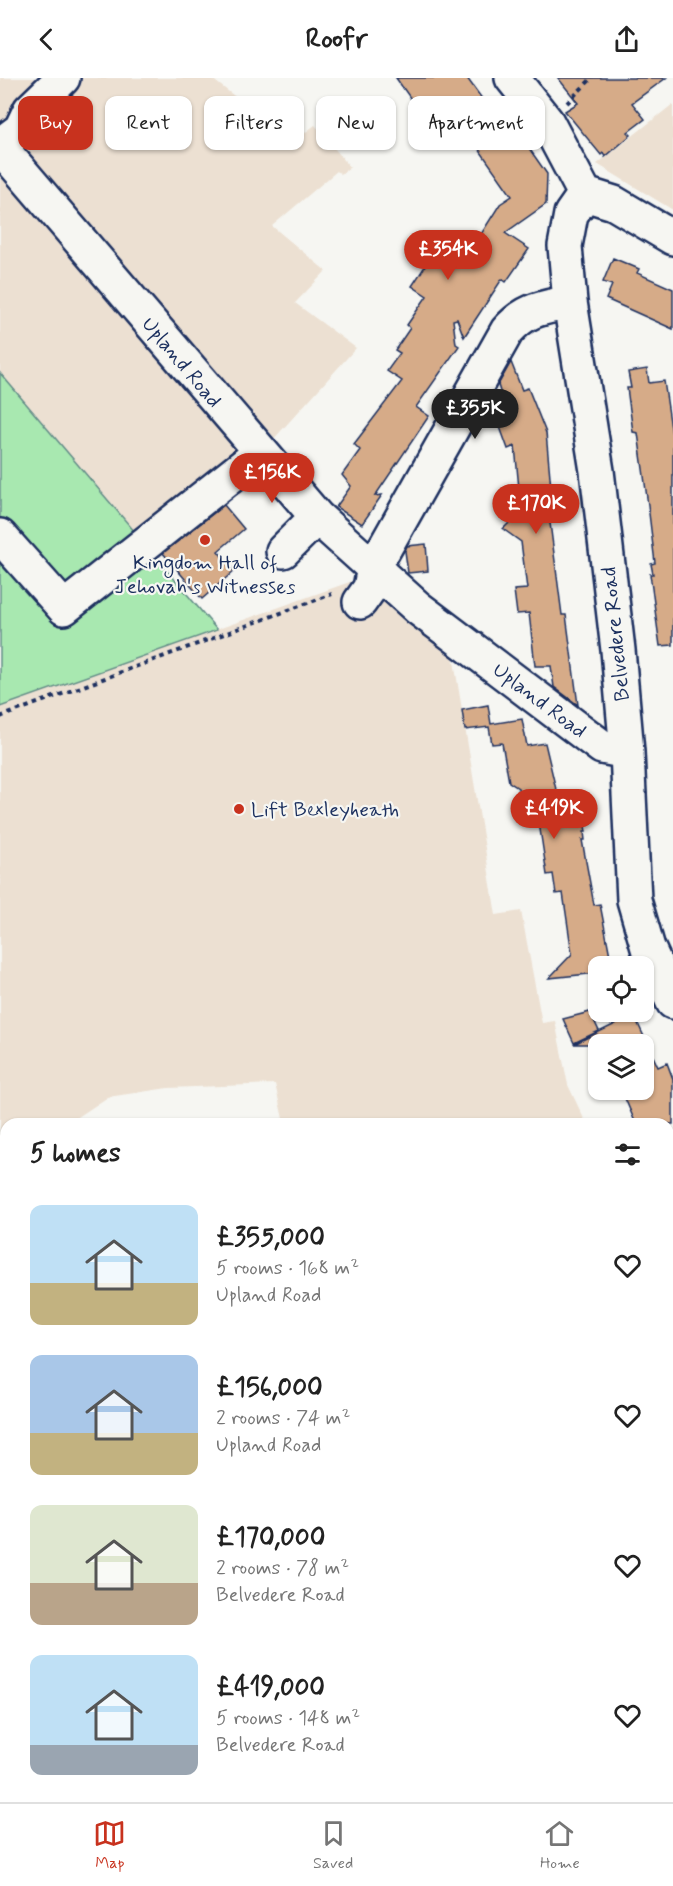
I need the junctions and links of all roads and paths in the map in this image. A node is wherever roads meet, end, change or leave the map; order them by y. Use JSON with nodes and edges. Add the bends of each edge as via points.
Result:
{"nodes":[{"id":1,"x":63,"y":78,"type":"edge"},
{"id":2,"x":512,"y":78,"type":"edge"},
{"id":3,"x":0,"y":146,"type":"edge"},
{"id":4,"x":585,"y":194,"type":"junction"},
{"id":5,"x":673,"y":238,"type":"edge"},
{"id":6,"x":570,"y":302,"type":"junction"},
{"id":7,"x":260,"y":453,"type":"junction"},
{"id":8,"x":317,"y":517,"type":"junction"},
{"id":9,"x":0,"y":536,"type":"edge"},
{"id":10,"x":283,"y":550,"type":"dead end"},
{"id":11,"x":374,"y":567,"type":"junction"},
{"id":12,"x":360,"y":602,"type":"dead end"},
{"id":13,"x":0,"y":717,"type":"edge"},
{"id":14,"x":627,"y":752,"type":"junction"},
{"id":15,"x":673,"y":1002,"type":"edge"}],
"edges":[{"from":1,"to":3,"type":"street","via":[[30,110],[21,129]]},
{"from":2,"to":4,"type":"street","via":[[547,122]]},
{"from":3,"to":7,"type":"street","name":"Upland Road"},
{"from":4,"to":5,"type":"street","via":[[614,203]]},
{"from":4,"to":6,"type":"street","name":"Belvedere Road","via":[[571,214],[565,246]]},
{"from":6,"to":11,"type":"street","via":[[532,310],[507,332]]},
{"from":6,"to":14,"type":"street","name":"Belvedere Road","via":[[597,471]]},
{"from":7,"to":8,"type":"street","name":"Upland Road"},
{"from":7,"to":9,"type":"street","via":[[64,609]]},
{"from":8,"to":10,"type":"street"},
{"from":8,"to":11,"type":"street","name":"Upland Road"},
{"from":11,"to":12,"type":"street","via":[[370,588]]},
{"from":11,"to":13,"type":"path","via":[[364,582]]},
{"from":11,"to":14,"type":"street","name":"Upland Road","via":[[418,608],[602,747]]},
{"from":14,"to":15,"type":"street","name":"Belvedere Road","via":[[634,900],[648,948]]}]}
